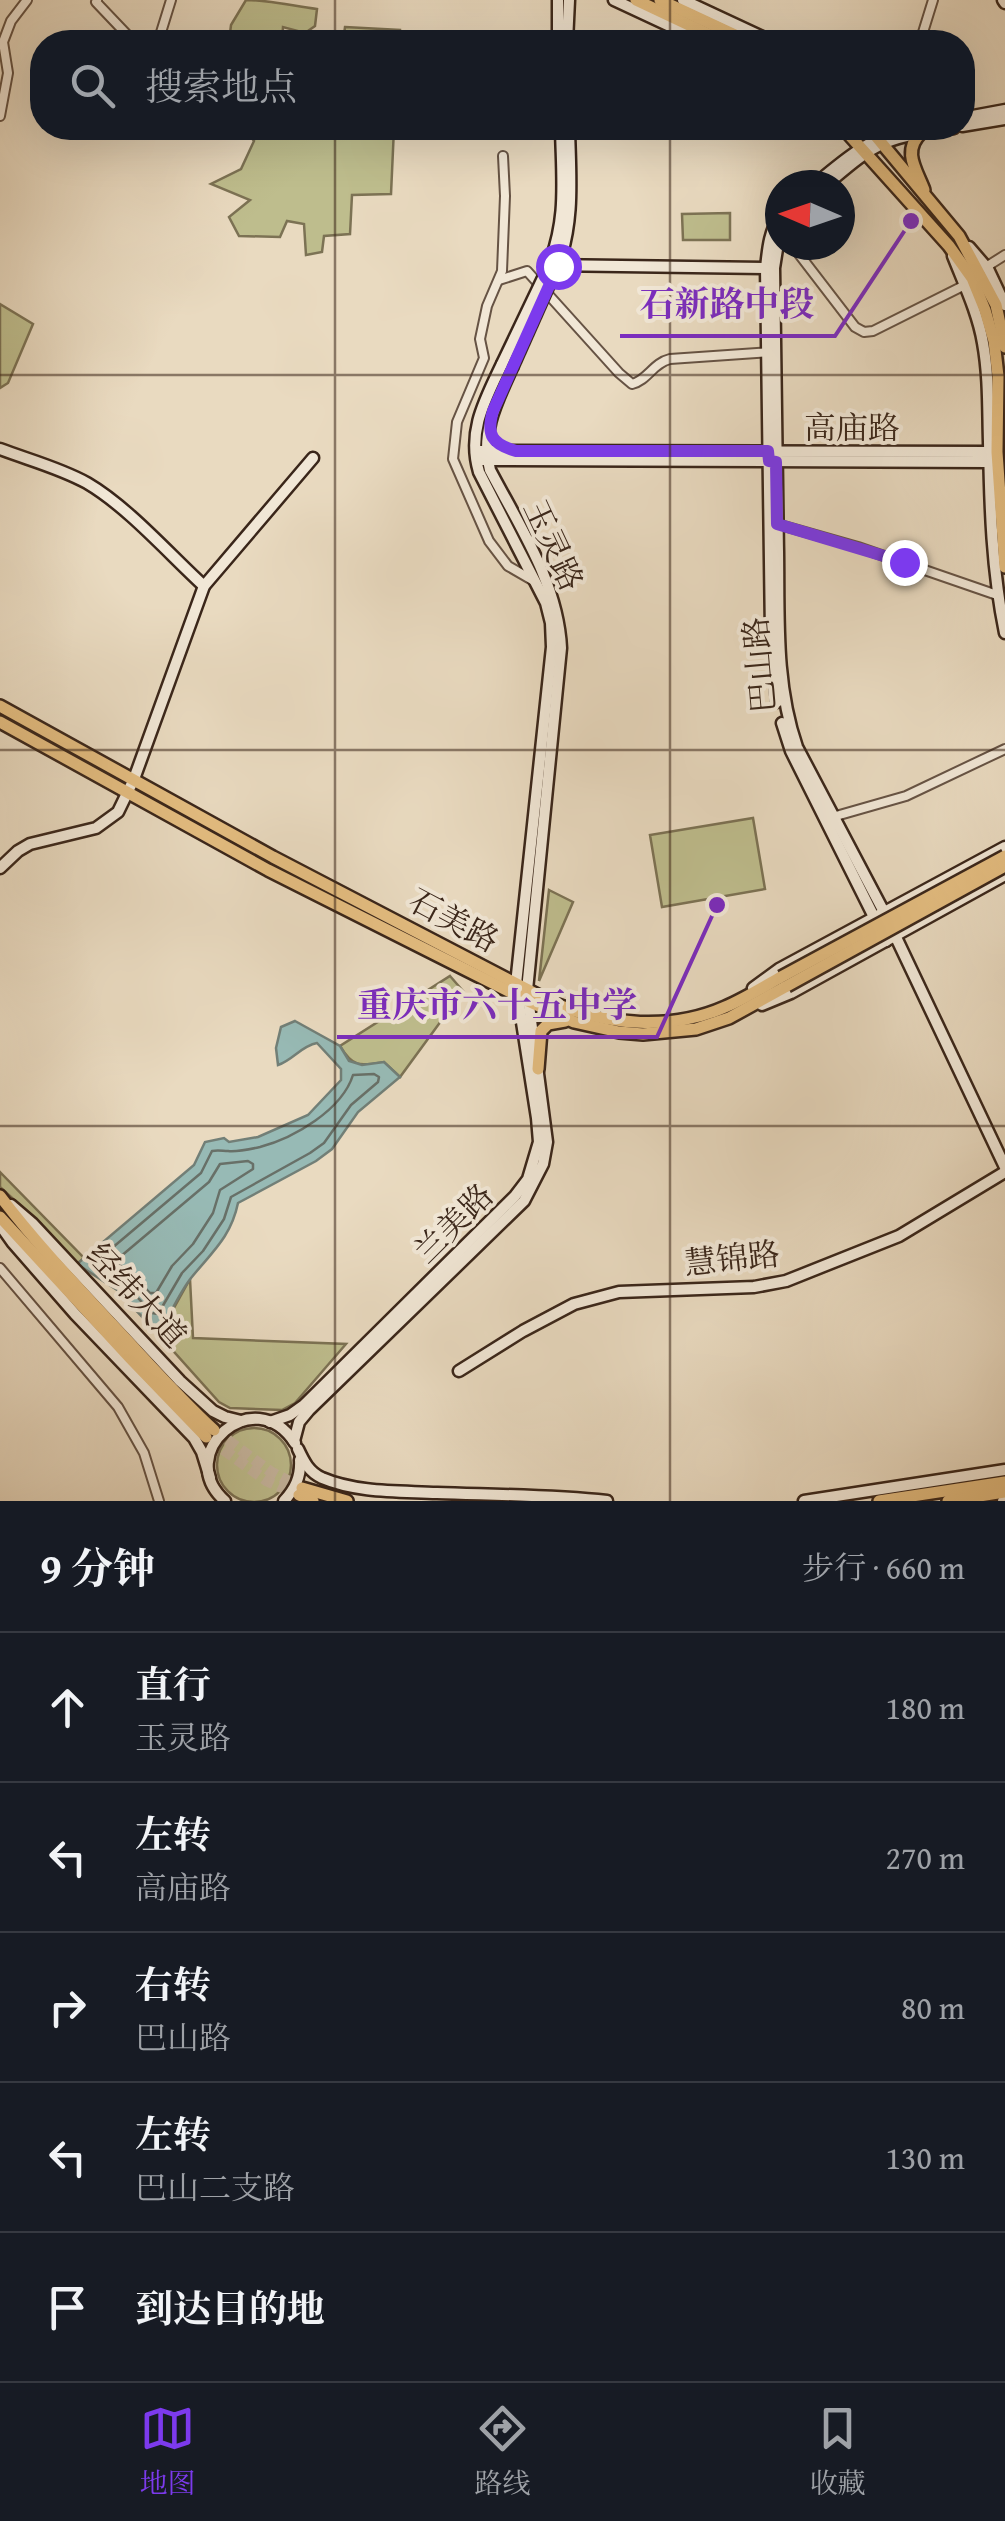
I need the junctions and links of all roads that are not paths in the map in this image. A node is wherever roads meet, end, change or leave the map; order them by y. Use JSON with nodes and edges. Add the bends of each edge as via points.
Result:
{"nodes":[{"id":1,"x":27,"y":0,"type":"edge"},
{"id":2,"x":97,"y":0,"type":"edge"},
{"id":3,"x":171,"y":0,"type":"edge"},
{"id":4,"x":614,"y":0,"type":"edge"},
{"id":5,"x":636,"y":0,"type":"edge"},
{"id":6,"x":660,"y":0,"type":"edge"},
{"id":7,"x":683,"y":0,"type":"edge"},
{"id":8,"x":934,"y":0,"type":"edge"},
{"id":9,"x":563,"y":4,"type":"edge"},
{"id":10,"x":123,"y":30,"type":"edge"},
{"id":11,"x":162,"y":30,"type":"edge"},
{"id":12,"x":560,"y":30,"type":"edge"},
{"id":13,"x":565,"y":30,"type":"edge"},
{"id":14,"x":678,"y":30,"type":"edge"},
{"id":15,"x":700,"y":30,"type":"edge"},
{"id":16,"x":724,"y":30,"type":"edge"},
{"id":17,"x":747,"y":30,"type":"edge"},
{"id":18,"x":924,"y":30,"type":"edge"},
{"id":19,"x":1005,"y":110,"type":"edge"},
{"id":20,"x":0,"y":116,"type":"edge"},
{"id":21,"x":975,"y":116,"type":"edge"},
{"id":22,"x":1005,"y":119,"type":"edge"},
{"id":23,"x":975,"y":124,"type":"edge"},
{"id":24,"x":560,"y":140,"type":"edge"},
{"id":25,"x":569,"y":140,"type":"edge"},
{"id":26,"x":853,"y":140,"type":"edge"},
{"id":27,"x":872,"y":140,"type":"edge"},
{"id":28,"x":879,"y":140,"type":"edge"},
{"id":29,"x":913,"y":140,"type":"edge"},
{"id":30,"x":862,"y":151,"type":"junction"},
{"id":31,"x":503,"y":156,"type":"dead end"},
{"id":32,"x":835,"y":170,"type":"edge"},
{"id":33,"x":842,"y":170,"type":"edge"},
{"id":34,"x":927,"y":198,"type":"junction"},
{"id":35,"x":954,"y":241,"type":"junction"},
{"id":36,"x":1005,"y":255,"type":"edge"},
{"id":37,"x":769,"y":260,"type":"edge"},
{"id":38,"x":772,"y":260,"type":"edge"},
{"id":39,"x":803,"y":260,"type":"edge"},
{"id":40,"x":986,"y":267,"type":"junction"},
{"id":41,"x":770,"y":268,"type":"junction"},
{"id":42,"x":551,"y":271,"type":"junction"},
{"id":43,"x":499,"y":280,"type":"junction"},
{"id":44,"x":964,"y":286,"type":"junction"},
{"id":45,"x":1005,"y":305,"type":"edge"},
{"id":46,"x":1005,"y":348,"type":"edge"},
{"id":47,"x":771,"y":352,"type":"junction"},
{"id":48,"x":507,"y":366,"type":"junction"},
{"id":49,"x":488,"y":426,"type":"junction"},
{"id":50,"x":0,"y":450,"type":"edge"},
{"id":51,"x":481,"y":455,"type":"junction"},
{"id":52,"x":515,"y":455,"type":"junction"},
{"id":53,"x":772,"y":456,"type":"junction"},
{"id":54,"x":989,"y":457,"type":"junction"},
{"id":55,"x":313,"y":458,"type":"dead end"},
{"id":56,"x":500,"y":489,"type":"junction"},
{"id":57,"x":777,"y":524,"type":"junction"},
{"id":58,"x":1005,"y":567,"type":"edge"},
{"id":59,"x":536,"y":582,"type":"junction"},
{"id":60,"x":204,"y":586,"type":"junction"},
{"id":61,"x":997,"y":594,"type":"junction"},
{"id":62,"x":1005,"y":633,"type":"edge"},
{"id":63,"x":557,"y":648,"type":"junction"},
{"id":64,"x":0,"y":706,"type":"edge"},
{"id":65,"x":0,"y":722,"type":"edge"},
{"id":66,"x":1005,"y":749,"type":"edge"},
{"id":67,"x":134,"y":779,"type":"junction"},
{"id":68,"x":128,"y":793,"type":"junction"},
{"id":69,"x":830,"y":818,"type":"junction"},
{"id":70,"x":1005,"y":846,"type":"edge"},
{"id":71,"x":1005,"y":856,"type":"edge"},
{"id":72,"x":1005,"y":866,"type":"edge"},
{"id":73,"x":0,"y":868,"type":"edge"},
{"id":74,"x":1005,"y":875,"type":"edge"},
{"id":75,"x":879,"y":915,"type":"junction"},
{"id":76,"x":891,"y":938,"type":"junction"},
{"id":77,"x":784,"y":982,"type":"junction"},
{"id":78,"x":522,"y":992,"type":"junction"},
{"id":79,"x":727,"y":1013,"type":"junction"},
{"id":80,"x":574,"y":1022,"type":"junction"},
{"id":81,"x":538,"y":1069,"type":"junction"},
{"id":82,"x":1005,"y":1169,"type":"edge"},
{"id":83,"x":0,"y":1196,"type":"edge"},
{"id":84,"x":0,"y":1221,"type":"edge"},
{"id":85,"x":0,"y":1268,"type":"edge"},
{"id":86,"x":459,"y":1371,"type":"dead end"},
{"id":87,"x":241,"y":1420,"type":"junction"},
{"id":88,"x":270,"y":1422,"type":"junction"},
{"id":89,"x":296,"y":1445,"type":"junction"},
{"id":90,"x":1005,"y":1470,"type":"edge"},
{"id":91,"x":210,"y":1478,"type":"junction"},
{"id":92,"x":1005,"y":1482,"type":"edge"},
{"id":93,"x":1005,"y":1492,"type":"edge"},
{"id":94,"x":222,"y":1500,"type":"edge"},
{"id":95,"x":159,"y":1501,"type":"edge"},
{"id":96,"x":284,"y":1501,"type":"edge"},
{"id":97,"x":313,"y":1501,"type":"tunnel mouth"},
{"id":98,"x":347,"y":1501,"type":"edge"},
{"id":99,"x":608,"y":1501,"type":"edge"},
{"id":100,"x":804,"y":1501,"type":"edge"},
{"id":101,"x":879,"y":1501,"type":"edge"},
{"id":102,"x":948,"y":1501,"type":"edge"}],
"edges":[{"from":1,"to":20,"type":"street","via":[[3,42],[8,73]]},
{"from":2,"to":10,"type":"street"},
{"from":3,"to":11,"type":"street"},
{"from":4,"to":14,"type":"street"},
{"from":5,"to":15,"type":"main road"},
{"from":6,"to":16,"type":"main road"},
{"from":7,"to":17,"type":"street"},
{"from":8,"to":18,"type":"street"},
{"from":9,"to":12,"type":"street"},
{"from":9,"to":13,"type":"street"},
{"from":19,"to":21,"type":"street"},
{"from":22,"to":23,"type":"street"},
{"from":24,"to":42,"type":"street","name":"玉灵路","via":[[563,210]]},
{"from":25,"to":42,"type":"street","name":"玉灵路","via":[[571,210],[566,242]]},
{"from":26,"to":30,"type":"main road"},
{"from":27,"to":30,"type":"street"},
{"from":28,"to":34,"type":"main road"},
{"from":29,"to":34,"type":"main road","via":[[911,157]]},
{"from":30,"to":32,"type":"street"},
{"from":30,"to":33,"type":"street"},
{"from":30,"to":35,"type":"main road"},
{"from":31,"to":43,"type":"street"},
{"from":34,"to":35,"type":"main road"},
{"from":35,"to":40,"type":"street"},
{"from":35,"to":44,"type":"street"},
{"from":35,"to":46,"type":"main road","via":[[996,304]]},
{"from":35,"to":58,"type":"main road","via":[[994,341]]},
{"from":36,"to":40,"type":"street"},
{"from":37,"to":41,"type":"street","name":"巴山路"},
{"from":38,"to":41,"type":"street","name":"巴山路"},
{"from":39,"to":44,"type":"street","via":[[864,332]]},
{"from":40,"to":45,"type":"street"},
{"from":41,"to":42,"type":"street"},
{"from":41,"to":47,"type":"street","name":"巴山路"},
{"from":42,"to":48,"type":"street","name":"玉灵路","bridge":true},
{"from":43,"to":47,"type":"street","via":[[526,271],[632,384],[670,359]]},
{"from":43,"to":59,"type":"street","via":[[480,339],[484,358],[457,422],[453,459],[489,540],[508,566]]},
{"from":44,"to":54,"type":"street","via":[[983,341]]},
{"from":47,"to":53,"type":"street","name":"巴山路"},
{"from":48,"to":49,"type":"street","name":"玉灵路"},
{"from":48,"to":51,"type":"street","name":"玉灵路","via":[[476,425]]},
{"from":49,"to":51,"type":"street","name":"玉灵路"},
{"from":49,"to":52,"type":"street"},
{"from":50,"to":60,"type":"street","via":[[89,484]]},
{"from":51,"to":52,"type":"street","name":"高庙路"},
{"from":51,"to":56,"type":"street","name":"玉灵路"},
{"from":51,"to":59,"type":"street","name":"玉灵路","via":[[480,472]]},
{"from":52,"to":53,"type":"street","name":"高庙路"},
{"from":52,"to":56,"type":"street","via":[[504,466]]},
{"from":53,"to":54,"type":"street","name":"高庙路"},
{"from":53,"to":57,"type":"street","name":"巴山路"},
{"from":53,"to":69,"type":"street","name":"巴山路","via":[[776,696],[791,751]]},
{"from":54,"to":61,"type":"street"},
{"from":55,"to":60,"type":"street"},
{"from":56,"to":63,"type":"street","name":"玉灵路","via":[[554,602]]},
{"from":57,"to":61,"type":"street"},
{"from":57,"to":69,"type":"street","name":"巴山路","via":[[785,708]]},
{"from":59,"to":63,"type":"street","name":"玉灵路"},
{"from":60,"to":67,"type":"street"},
{"from":61,"to":62,"type":"street"},
{"from":63,"to":78,"type":"street","name":"玉灵路"},
{"from":64,"to":67,"type":"main road","name":"石美路"},
{"from":65,"to":68,"type":"main road","name":"石美路"},
{"from":66,"to":69,"type":"street","via":[[906,796]]},
{"from":67,"to":68,"type":"street"},
{"from":67,"to":78,"type":"main road","name":"石美路"},
{"from":68,"to":73,"type":"street","via":[[118,812],[96,828],[30,844]]},
{"from":68,"to":78,"type":"main road","name":"石美路","via":[[268,870]]},
{"from":69,"to":75,"type":"street","name":"巴山路"},
{"from":70,"to":75,"type":"street"},
{"from":71,"to":77,"type":"main road","name":"石美路","bridge":true},
{"from":72,"to":77,"type":"main road","name":"石美路","bridge":true},
{"from":74,"to":76,"type":"street"},
{"from":75,"to":76,"type":"street","name":"巴山路"},
{"from":75,"to":79,"type":"street","via":[[780,969]]},
{"from":76,"to":79,"type":"street","via":[[790,994]]},
{"from":76,"to":82,"type":"street","name":"巴山路"},
{"from":77,"to":79,"type":"main road","name":"石美路"},
{"from":78,"to":79,"type":"main road","name":"石美路","via":[[619,1021],[663,1023]]},
{"from":78,"to":80,"type":"main road","name":"石美路"},
{"from":78,"to":81,"type":"street","name":"兰美路"},
{"from":78,"to":88,"type":"street","name":"兰美路","via":[[539,1142],[528,1179],[304,1405]]},
{"from":79,"to":80,"type":"main road","name":"石美路","via":[[696,1029],[653,1033]]},
{"from":80,"to":81,"type":"main road","via":[[553,1022],[540,1031]]},
{"from":81,"to":89,"type":"street","name":"兰美路","via":[[546,1142],[535,1184],[309,1410],[299,1422]]},
{"from":82,"to":86,"type":"street","name":"慧锦路","via":[[899,1236],[786,1281],[619,1292],[574,1304]]},
{"from":83,"to":84,"type":"main road","name":"经纬大道","via":[[210,1434]]},
{"from":83,"to":87,"type":"street","name":"经纬大道","via":[[212,1411]]},
{"from":84,"to":91,"type":"street","name":"经纬大道","via":[[75,1314],[194,1438]]},
{"from":85,"to":95,"type":"street","via":[[118,1406],[144,1453]]},
{"from":87,"to":88,"type":"street"},
{"from":87,"to":91,"type":"street","via":[[210,1450]]},
{"from":88,"to":89,"type":"street"},
{"from":89,"to":96,"type":"street","name":"兰美路","via":[[299,1477]]},
{"from":89,"to":99,"type":"street","via":[[311,1472],[356,1486]]},
{"from":90,"to":100,"type":"street"},
{"from":91,"to":94,"type":"street"},
{"from":92,"to":101,"type":"main road"},
{"from":93,"to":102,"type":"main road"},
{"from":97,"to":98,"type":"main road","via":[[301,1492]]}]}
